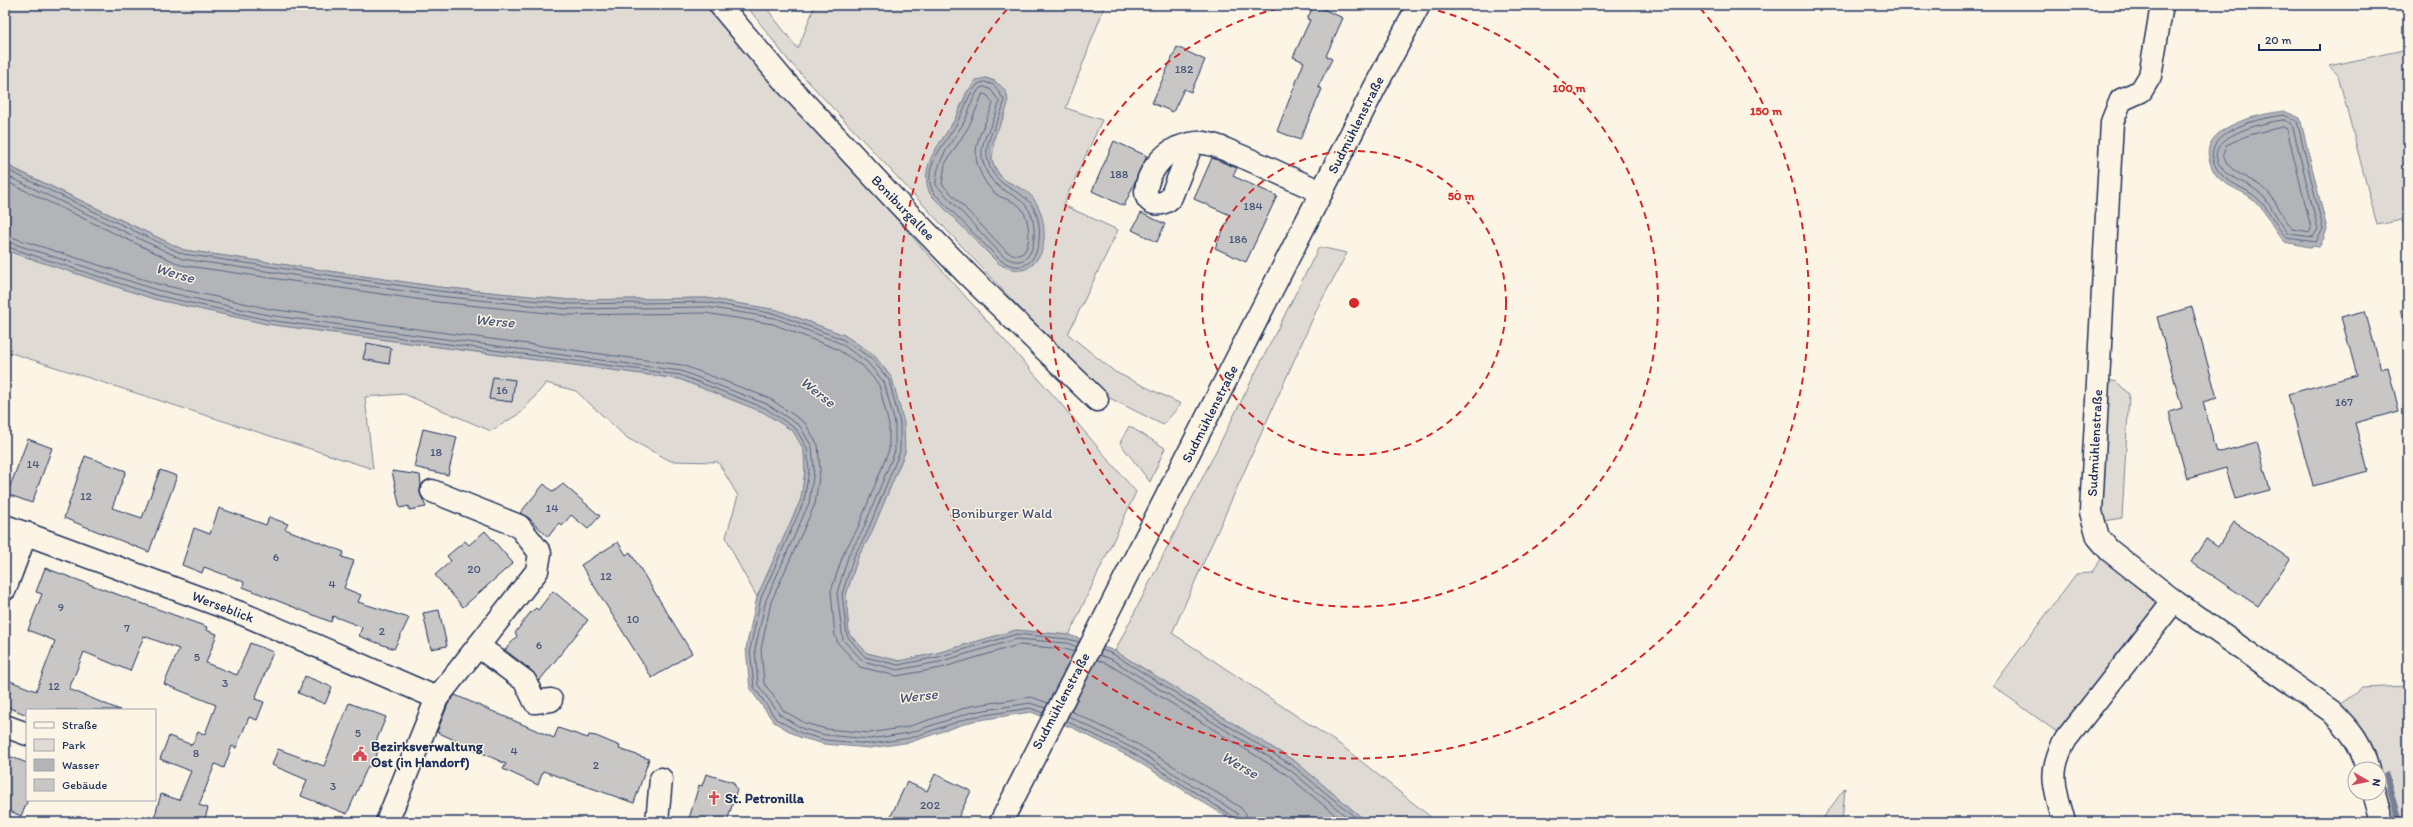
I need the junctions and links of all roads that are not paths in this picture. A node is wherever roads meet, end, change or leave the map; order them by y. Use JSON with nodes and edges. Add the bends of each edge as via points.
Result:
{"nodes":[{"id":1,"x":720,"y":5,"type":"edge"},
{"id":2,"x":1419,"y":5,"type":"edge"},
{"id":3,"x":2162,"y":5,"type":"edge"},
{"id":4,"x":1192,"y":144,"type":"dead end"},
{"id":5,"x":1322,"y":192,"type":"junction"},
{"id":6,"x":1097,"y":400,"type":"dead end"},
{"id":7,"x":432,"y":491,"type":"dead end"},
{"id":8,"x":5,"y":526,"type":"edge"},
{"id":9,"x":26,"y":533,"type":"junction"},
{"id":10,"x":5,"y":589,"type":"edge"},
{"id":11,"x":2174,"y":601,"type":"junction"},
{"id":12,"x":478,"y":646,"type":"junction"},
{"id":13,"x":437,"y":698,"type":"junction"},
{"id":14,"x":551,"y":700,"type":"dead end"},
{"id":15,"x":5,"y":726,"type":"edge"},
{"id":16,"x":26,"y":734,"type":"edge"},
{"id":17,"x":2365,"y":761,"type":"edge"},
{"id":18,"x":661,"y":779,"type":"dead end"},
{"id":19,"x":2376,"y":801,"type":"edge"},
{"id":20,"x":387,"y":822,"type":"edge"},
{"id":21,"x":657,"y":822,"type":"edge"},
{"id":22,"x":1000,"y":822,"type":"edge"},
{"id":23,"x":2064,"y":822,"type":"edge"},
{"id":24,"x":2382,"y":822,"type":"edge"}],
"edges":[{"from":1,"to":6,"type":"street","name":"Boniburgallee","via":[[784,81],[900,205],[980,288]]},
{"from":2,"to":5,"type":"street","name":"Sudmühlenstraße"},
{"from":3,"to":11,"type":"street","name":"Sudmühlenstraße","via":[[2150,76],[2140,91],[2121,100],[2112,122],[2091,512],[2098,537],[2109,550]]},
{"from":4,"to":5,"type":"street","via":[[1211,144]]},
{"from":5,"to":22,"type":"street","name":"Sudmühlenstraße"},
{"from":7,"to":12,"type":"street","via":[[519,526],[540,553],[538,571]]},
{"from":8,"to":9,"type":"street","name":"Werseblick"},
{"from":9,"to":10,"type":"street"},
{"from":9,"to":13,"type":"street","name":"Werseblick","via":[[243,614]]},
{"from":11,"to":17,"type":"street","name":"Sudmühlenstraße","via":[[2331,711],[2350,730]]},
{"from":11,"to":23,"type":"street","via":[[2066,739],[2056,756],[2056,791]]},
{"from":12,"to":13,"type":"street"},
{"from":12,"to":14,"type":"street","via":[[525,681],[535,702]]},
{"from":13,"to":20,"type":"street"},
{"from":15,"to":16,"type":"street"},
{"from":18,"to":21,"type":"street"},
{"from":19,"to":24,"type":"street"}]}
